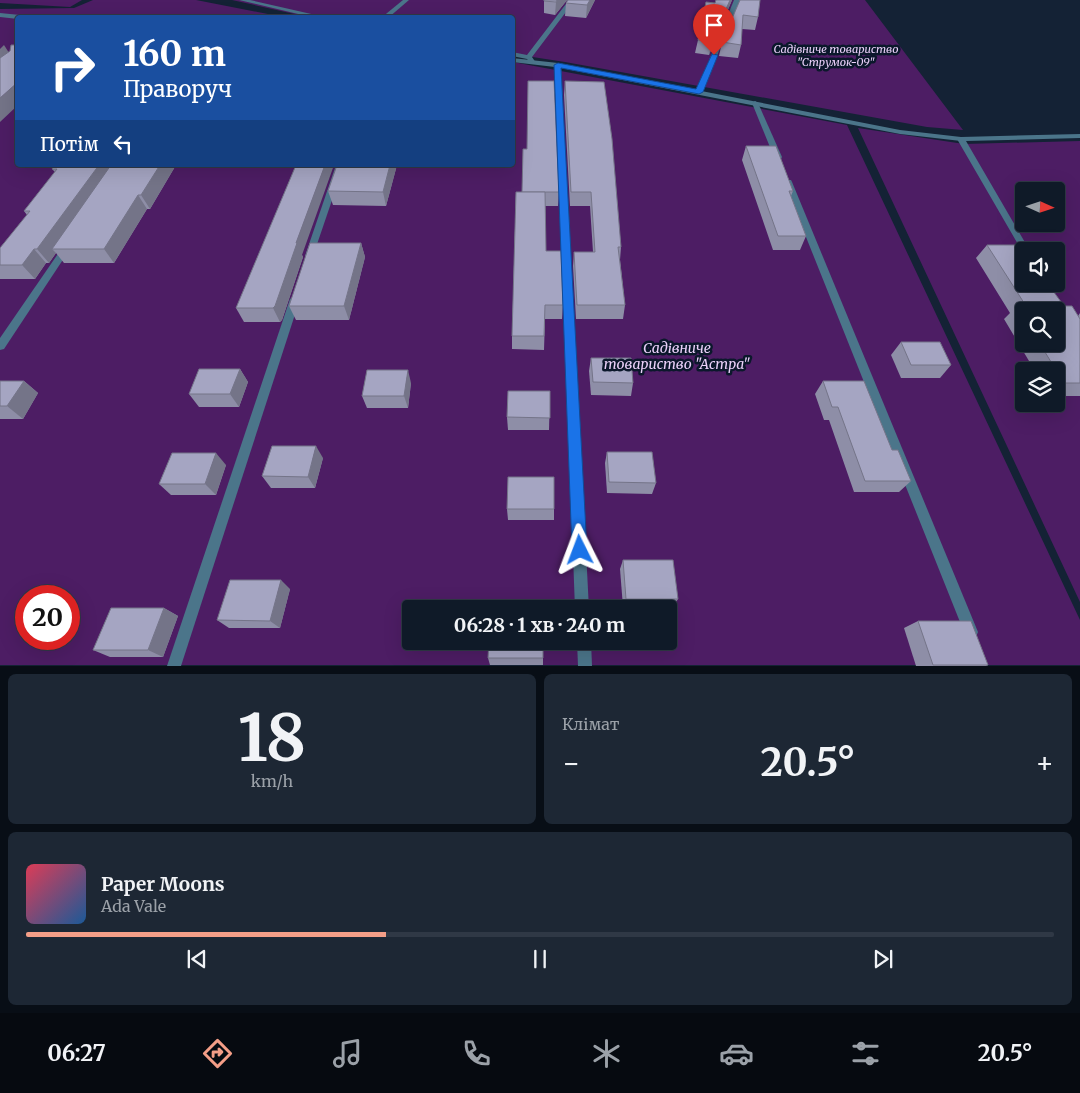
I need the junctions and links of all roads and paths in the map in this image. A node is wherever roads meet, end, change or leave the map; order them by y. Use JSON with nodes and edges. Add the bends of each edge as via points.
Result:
{"nodes":[{"id":1,"x":242,"y":0,"type":"edge"},
{"id":2,"x":406,"y":0,"type":"edge"},
{"id":3,"x":572,"y":0,"type":"edge"},
{"id":4,"x":737,"y":0,"type":"edge"},
{"id":5,"x":0,"y":15,"type":"edge"},
{"id":6,"x":312,"y":15,"type":"edge"},
{"id":7,"x":388,"y":15,"type":"edge"},
{"id":8,"x":15,"y":16,"type":"edge"},
{"id":9,"x":515,"y":55,"type":"edge"},
{"id":10,"x":515,"y":60,"type":"edge"},
{"id":11,"x":531,"y":60,"type":"junction"},
{"id":12,"x":558,"y":65,"type":"junction"},
{"id":13,"x":699,"y":92,"type":"junction"},
{"id":14,"x":755,"y":103,"type":"junction"},
{"id":15,"x":1080,"y":136,"type":"edge"},
{"id":16,"x":961,"y":139,"type":"junction"},
{"id":17,"x":339,"y":167,"type":"edge"},
{"id":18,"x":73,"y":239,"type":"edge"},
{"id":19,"x":1021,"y":242,"type":"edge"},
{"id":20,"x":305,"y":269,"type":"edge"},
{"id":21,"x":299,"y":288,"type":"edge"},
{"id":22,"x":0,"y":346,"type":"edge"},
{"id":23,"x":582,"y":600,"type":"edge"},
{"id":24,"x":977,"y":647,"type":"edge"},
{"id":25,"x":584,"y":650,"type":"edge"},
{"id":26,"x":174,"y":666,"type":"edge"},
{"id":27,"x":585,"y":666,"type":"edge"}],
"edges":[{"from":1,"to":6,"type":"street"},
{"from":2,"to":7,"type":"street"},
{"from":3,"to":11,"type":"street"},
{"from":4,"to":13,"type":"street"},
{"from":5,"to":8,"type":"street"},
{"from":9,"to":11,"type":"street"},
{"from":10,"to":11,"type":"street"},
{"from":11,"to":12,"type":"street"},
{"from":12,"to":13,"type":"street"},
{"from":12,"to":23,"type":"street"},
{"from":13,"to":14,"type":"street"},
{"from":14,"to":16,"type":"street","via":[[900,132]]},
{"from":14,"to":24,"type":"street"},
{"from":15,"to":16,"type":"street"},
{"from":16,"to":19,"type":"street"},
{"from":17,"to":20,"type":"street"},
{"from":18,"to":22,"type":"street"},
{"from":21,"to":26,"type":"street"},
{"from":25,"to":27,"type":"street"}]}
